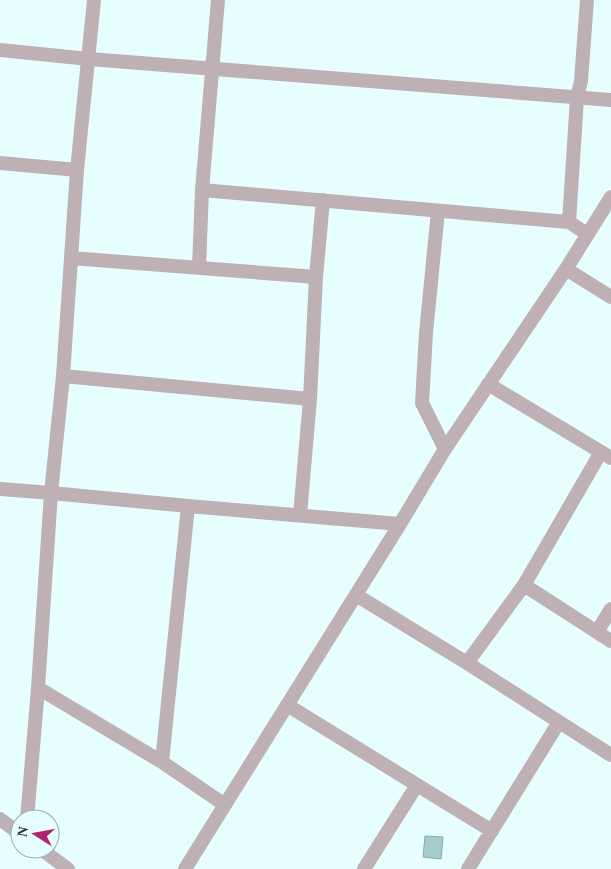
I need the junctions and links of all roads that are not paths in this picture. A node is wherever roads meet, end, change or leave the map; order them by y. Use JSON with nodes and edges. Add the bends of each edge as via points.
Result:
{"nodes":[{"id":1,"x":94,"y":0,"type":"edge"},
{"id":2,"x":218,"y":0,"type":"edge"},
{"id":3,"x":587,"y":0,"type":"edge"},
{"id":4,"x":0,"y":50,"type":"edge"},
{"id":5,"x":89,"y":59,"type":"junction"},
{"id":6,"x":213,"y":68,"type":"junction"},
{"id":7,"x":577,"y":98,"type":"junction"},
{"id":8,"x":611,"y":100,"type":"edge"},
{"id":9,"x":0,"y":164,"type":"edge"},
{"id":10,"x":77,"y":170,"type":"junction"},
{"id":11,"x":202,"y":190,"type":"junction"},
{"id":12,"x":611,"y":197,"type":"edge"},
{"id":13,"x":323,"y":200,"type":"junction"},
{"id":14,"x":438,"y":211,"type":"junction"},
{"id":15,"x":569,"y":222,"type":"junction"},
{"id":16,"x":587,"y":234,"type":"junction"},
{"id":17,"x":71,"y":258,"type":"junction"},
{"id":18,"x":199,"y":267,"type":"junction"},
{"id":19,"x":566,"y":269,"type":"junction"},
{"id":20,"x":316,"y":277,"type":"junction"},
{"id":21,"x":611,"y":297,"type":"edge"},
{"id":22,"x":63,"y":376,"type":"junction"},
{"id":23,"x":488,"y":384,"type":"junction"},
{"id":24,"x":310,"y":399,"type":"junction"},
{"id":25,"x":445,"y":449,"type":"junction"},
{"id":26,"x":606,"y":455,"type":"edge"},
{"id":27,"x":0,"y":489,"type":"edge"},
{"id":28,"x":51,"y":493,"type":"junction"},
{"id":29,"x":188,"y":506,"type":"junction"},
{"id":30,"x":300,"y":515,"type":"junction"},
{"id":31,"x":400,"y":524,"type":"junction"},
{"id":32,"x":524,"y":585,"type":"junction"},
{"id":33,"x":356,"y":595,"type":"junction"},
{"id":34,"x":611,"y":609,"type":"edge"},
{"id":35,"x":597,"y":632,"type":"junction"},
{"id":36,"x":611,"y":640,"type":"edge"},
{"id":37,"x":467,"y":663,"type":"junction"},
{"id":38,"x":38,"y":688,"type":"junction"},
{"id":39,"x":287,"y":705,"type":"junction"},
{"id":40,"x":560,"y":722,"type":"junction"},
{"id":41,"x":611,"y":754,"type":"edge"},
{"id":42,"x":162,"y":762,"type":"junction"},
{"id":43,"x":417,"y":785,"type":"junction"},
{"id":44,"x":225,"y":805,"type":"junction"},
{"id":45,"x":28,"y":809,"type":"edge"},
{"id":46,"x":492,"y":831,"type":"junction"},
{"id":47,"x":54,"y":859,"type":"edge"},
{"id":48,"x":68,"y":869,"type":"edge"},
{"id":49,"x":185,"y":869,"type":"edge"},
{"id":50,"x":364,"y":869,"type":"edge"},
{"id":51,"x":468,"y":869,"type":"edge"}],
"edges":[{"from":1,"to":5,"type":"street"},
{"from":2,"to":6,"type":"street"},
{"from":3,"to":7,"type":"street"},
{"from":4,"to":5,"type":"street"},
{"from":5,"to":6,"type":"street"},
{"from":5,"to":10,"type":"street"},
{"from":6,"to":7,"type":"street"},
{"from":6,"to":11,"type":"street"},
{"from":7,"to":8,"type":"street"},
{"from":7,"to":15,"type":"street"},
{"from":9,"to":10,"type":"street"},
{"from":10,"to":17,"type":"street"},
{"from":11,"to":13,"type":"street"},
{"from":11,"to":18,"type":"street"},
{"from":12,"to":16,"type":"street"},
{"from":13,"to":14,"type":"street"},
{"from":13,"to":20,"type":"street"},
{"from":14,"to":15,"type":"street"},
{"from":14,"to":25,"type":"street","via":[[422,403]]},
{"from":15,"to":16,"type":"street"},
{"from":16,"to":19,"type":"street"},
{"from":17,"to":18,"type":"street"},
{"from":17,"to":22,"type":"street"},
{"from":18,"to":20,"type":"street"},
{"from":19,"to":21,"type":"street"},
{"from":19,"to":23,"type":"street"},
{"from":20,"to":24,"type":"street"},
{"from":22,"to":24,"type":"street"},
{"from":22,"to":28,"type":"street"},
{"from":23,"to":25,"type":"street"},
{"from":23,"to":26,"type":"street"},
{"from":24,"to":30,"type":"street"},
{"from":25,"to":31,"type":"street"},
{"from":26,"to":32,"type":"street"},
{"from":27,"to":28,"type":"street"},
{"from":28,"to":29,"type":"street"},
{"from":28,"to":38,"type":"street"},
{"from":29,"to":30,"type":"street"},
{"from":29,"to":42,"type":"street"},
{"from":30,"to":31,"type":"street"},
{"from":31,"to":33,"type":"street"},
{"from":32,"to":35,"type":"street"},
{"from":32,"to":37,"type":"street"},
{"from":33,"to":37,"type":"street"},
{"from":33,"to":39,"type":"street"},
{"from":34,"to":35,"type":"street"},
{"from":35,"to":36,"type":"street"},
{"from":37,"to":40,"type":"street"},
{"from":38,"to":42,"type":"street"},
{"from":38,"to":45,"type":"street"},
{"from":39,"to":43,"type":"street"},
{"from":39,"to":44,"type":"street"},
{"from":40,"to":41,"type":"street"},
{"from":40,"to":46,"type":"street"},
{"from":42,"to":44,"type":"street"},
{"from":43,"to":46,"type":"street"},
{"from":43,"to":50,"type":"street"},
{"from":44,"to":49,"type":"street"},
{"from":46,"to":51,"type":"street"},
{"from":47,"to":48,"type":"street"}]}
